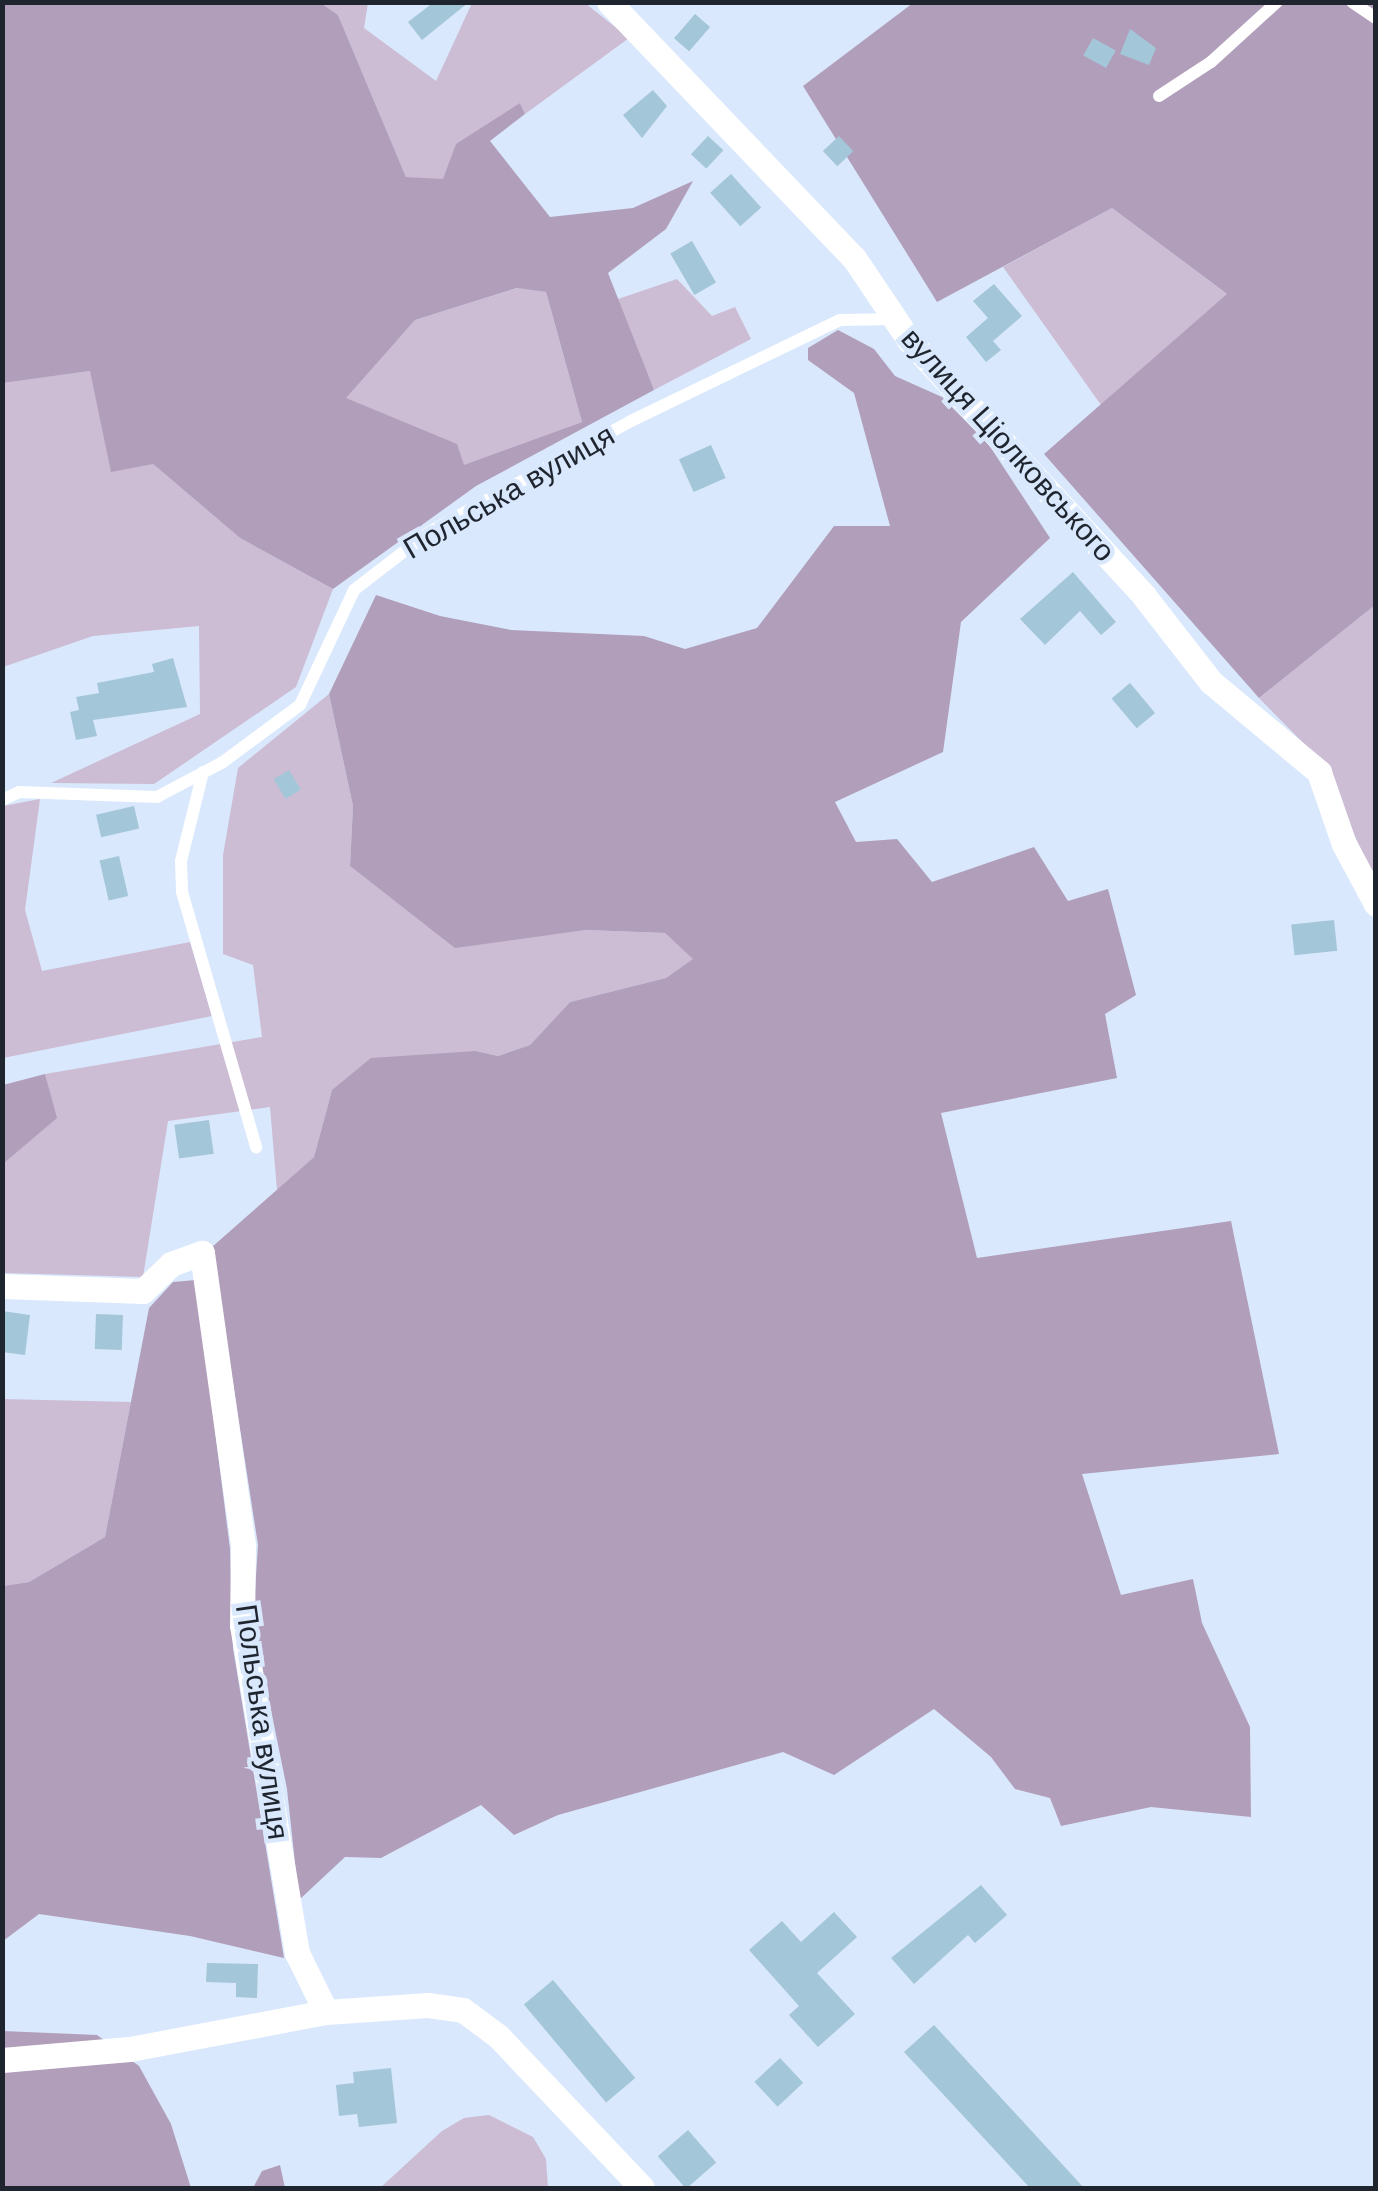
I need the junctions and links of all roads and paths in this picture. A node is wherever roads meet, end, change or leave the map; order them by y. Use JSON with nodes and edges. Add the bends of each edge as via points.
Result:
{"nodes":[{"id":1,"x":610,"y":2,"type":"edge"},
{"id":2,"x":1278,"y":2,"type":"edge"},
{"id":3,"x":1352,"y":2,"type":"edge"},
{"id":4,"x":1376,"y":18,"type":"edge"},
{"id":5,"x":1159,"y":96,"type":"dead end"},
{"id":6,"x":895,"y":319,"type":"junction"},
{"id":7,"x":204,"y":772,"type":"junction"},
{"id":8,"x":2,"y":800,"type":"edge"},
{"id":9,"x":1376,"y":904,"type":"edge"},
{"id":10,"x":256,"y":1147,"type":"dead end"},
{"id":11,"x":2,"y":1286,"type":"edge"},
{"id":12,"x":326,"y":2012,"type":"junction"},
{"id":13,"x":2,"y":2060,"type":"edge"},
{"id":14,"x":642,"y":2188,"type":"edge"}],
"edges":[{"from":1,"to":6,"type":"street","name":"вулиця Ціолковського","via":[[854,258]]},
{"from":2,"to":5,"type":"lane","via":[[1211,62]]},
{"from":3,"to":4,"type":"lane"},
{"from":6,"to":7,"type":"lane","name":"Польська вулиця","via":[[840,320],[614,430],[429,532],[354,590],[300,705]]},
{"from":6,"to":9,"type":"street","name":"вулиця Ціолковського","via":[[1144,596],[1211,682],[1319,772],[1344,844]]},
{"from":7,"to":8,"type":"lane","name":"Польська вулиця","via":[[156,797],[19,792]]},
{"from":7,"to":10,"type":"lane","via":[[181,861],[182,892]]},
{"from":11,"to":12,"type":"street","name":"Польська вулиця","via":[[143,1291],[171,1264],[202,1253],[244,1546],[242,1625],[297,1953]]},
{"from":12,"to":13,"type":"street","via":[[130,2048]]},
{"from":12,"to":14,"type":"street","via":[[428,2004],[463,2010],[498,2036]]}]}
